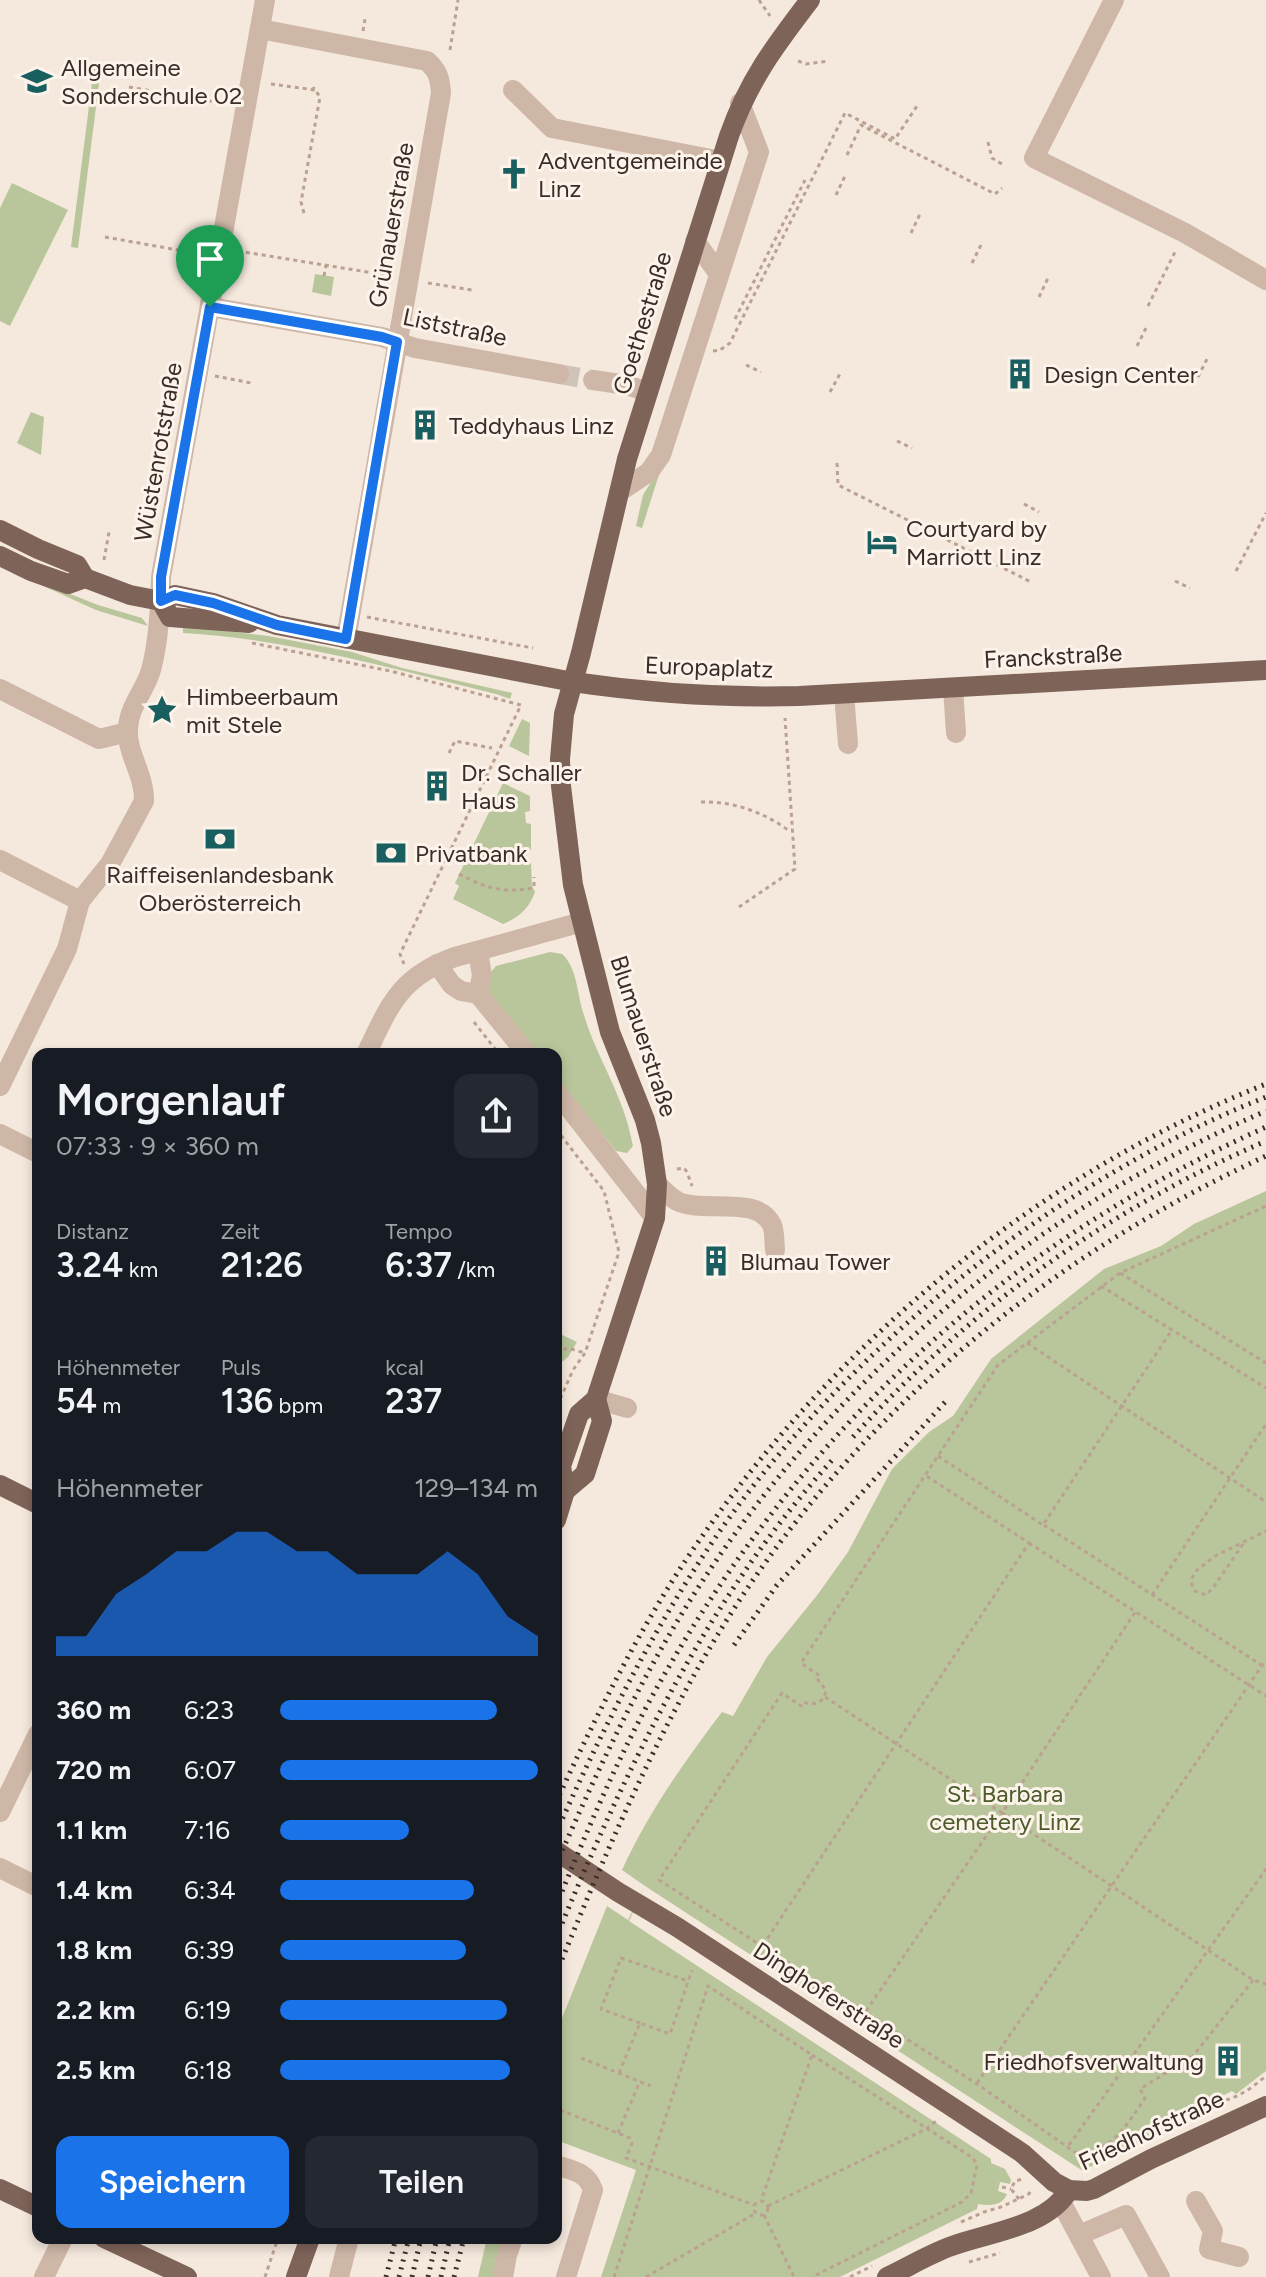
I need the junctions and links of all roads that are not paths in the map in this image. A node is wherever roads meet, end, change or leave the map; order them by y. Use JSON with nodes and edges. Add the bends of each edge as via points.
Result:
{"nodes":[{"id":1,"x":265,"y":0,"type":"edge"},
{"id":2,"x":810,"y":0,"type":"edge"},
{"id":3,"x":1114,"y":0,"type":"edge"},
{"id":4,"x":260,"y":29,"type":"junction"},
{"id":5,"x":513,"y":90,"type":"dead end"},
{"id":6,"x":740,"y":103,"type":"junction"},
{"id":7,"x":721,"y":161,"type":"junction"},
{"id":8,"x":695,"y":241,"type":"junction"},
{"id":9,"x":719,"y":274,"type":"junction"},
{"id":10,"x":1266,"y":280,"type":"edge"},
{"id":11,"x":210,"y":307,"type":"junction"},
{"id":12,"x":397,"y":342,"type":"junction"},
{"id":13,"x":659,"y":355,"type":"junction"},
{"id":14,"x":698,"y":359,"type":"junction"},
{"id":15,"x":553,"y":373,"type":"tunnel mouth"},
{"id":16,"x":593,"y":380,"type":"tunnel mouth"},
{"id":17,"x":648,"y":392,"type":"junction"},
{"id":18,"x":619,"y":492,"type":"junction"},
{"id":19,"x":0,"y":530,"type":"edge"},
{"id":20,"x":0,"y":556,"type":"edge"},
{"id":21,"x":85,"y":578,"type":"junction"},
{"id":22,"x":161,"y":601,"type":"junction"},
{"id":23,"x":346,"y":639,"type":"junction"},
{"id":24,"x":1266,"y":670,"type":"edge"},
{"id":25,"x":573,"y":682,"type":"junction"},
{"id":26,"x":953,"y":688,"type":"junction"},
{"id":27,"x":0,"y":689,"type":"edge"},
{"id":28,"x":844,"y":694,"type":"junction"},
{"id":29,"x":128,"y":732,"type":"junction"},
{"id":30,"x":956,"y":733,"type":"dead end"},
{"id":31,"x":848,"y":744,"type":"dead end"},
{"id":32,"x":0,"y":860,"type":"edge"},
{"id":33,"x":80,"y":901,"type":"junction"},
{"id":34,"x":582,"y":922,"type":"junction"},
{"id":35,"x":478,"y":951,"type":"junction"},
{"id":36,"x":437,"y":964,"type":"junction"},
{"id":37,"x":470,"y":993,"type":"junction"},
{"id":38,"x":369,"y":1048,"type":"edge"},
{"id":39,"x":521,"y":1048,"type":"edge"},
{"id":40,"x":0,"y":1086,"type":"edge"},
{"id":41,"x":562,"y":1099,"type":"edge"},
{"id":42,"x":0,"y":1134,"type":"edge"},
{"id":43,"x":32,"y":1150,"type":"edge"},
{"id":44,"x":657,"y":1184,"type":"junction"},
{"id":45,"x":655,"y":1218,"type":"junction"},
{"id":46,"x":775,"y":1250,"type":"dead end"},
{"id":47,"x":596,"y":1399,"type":"junction"},
{"id":48,"x":627,"y":1408,"type":"dead end"},
{"id":49,"x":0,"y":1485,"type":"edge"},
{"id":50,"x":32,"y":1501,"type":"edge"},
{"id":51,"x":562,"y":1501,"type":"edge"},
{"id":52,"x":32,"y":1746,"type":"edge"},
{"id":53,"x":0,"y":1812,"type":"edge"},
{"id":54,"x":562,"y":1855,"type":"edge"},
{"id":55,"x":0,"y":1868,"type":"edge"},
{"id":56,"x":32,"y":1884,"type":"edge"},
{"id":57,"x":1266,"y":2106,"type":"edge"},
{"id":58,"x":562,"y":2167,"type":"edge"},
{"id":59,"x":0,"y":2189,"type":"edge"},
{"id":60,"x":1065,"y":2196,"type":"junction"},
{"id":61,"x":1196,"y":2201,"type":"dead end"},
{"id":62,"x":32,"y":2204,"type":"edge"},
{"id":63,"x":1079,"y":2235,"type":"junction"},
{"id":64,"x":60,"y":2244,"type":"edge"},
{"id":65,"x":117,"y":2244,"type":"edge"},
{"id":66,"x":308,"y":2244,"type":"edge"},
{"id":67,"x":347,"y":2244,"type":"edge"},
{"id":68,"x":511,"y":2244,"type":"edge"},
{"id":69,"x":1239,"y":2257,"type":"dead end"},
{"id":70,"x":881,"y":2271,"type":"edge"},
{"id":71,"x":44,"y":2277,"type":"edge"},
{"id":72,"x":187,"y":2277,"type":"edge"},
{"id":73,"x":296,"y":2277,"type":"edge"},
{"id":74,"x":339,"y":2277,"type":"edge"},
{"id":75,"x":503,"y":2277,"type":"edge"},
{"id":76,"x":566,"y":2277,"type":"edge"},
{"id":77,"x":1101,"y":2277,"type":"edge"},
{"id":78,"x":1160,"y":2277,"type":"edge"}],
"edges":[{"from":1,"to":4,"type":"street","name":"Wüstenrotstraße"},
{"from":2,"to":6,"type":"main road","name":"Goethestraße"},
{"from":3,"to":10,"type":"street","via":[[1034,158]]},
{"from":4,"to":11,"type":"street","name":"Wüstenrotstraße"},
{"from":4,"to":12,"type":"street","name":"Grünauerstraße","via":[[427,61],[440,77]]},
{"from":5,"to":7,"type":"street","via":[[552,128]]},
{"from":6,"to":7,"type":"main road","name":"Goethestraße"},
{"from":6,"to":9,"type":"street","via":[[759,152]]},
{"from":7,"to":8,"type":"main road","name":"Goethestraße"},
{"from":8,"to":9,"type":"street"},
{"from":8,"to":13,"type":"main road","name":"Goethestraße"},
{"from":9,"to":14,"type":"street"},
{"from":11,"to":12,"type":"street","name":"Liststraße"},
{"from":11,"to":22,"type":"street","name":"Wüstenrotstraße"},
{"from":12,"to":15,"type":"street","name":"Liststraße"},
{"from":12,"to":23,"type":"street","name":"Grünauerstraße"},
{"from":13,"to":14,"type":"street"},
{"from":13,"to":17,"type":"main road","name":"Goethestraße"},
{"from":14,"to":18,"type":"street","via":[[661,455],[649,472]]},
{"from":16,"to":17,"type":"street"},
{"from":17,"to":18,"type":"main road","name":"Goethestraße"},
{"from":18,"to":25,"type":"main road","name":"Goethestraße"},
{"from":19,"to":21,"type":"main road","via":[[77,565]]},
{"from":20,"to":21,"type":"main road","via":[[68,584]]},
{"from":21,"to":22,"type":"main road","name":"Europaplatz"},
{"from":22,"to":23,"type":"main road","name":"Europaplatz","via":[[175,595]]},
{"from":22,"to":29,"type":"street","name":"Wüstenrotstraße","via":[[150,673],[132,708]]},
{"from":23,"to":25,"type":"main road","name":"Europaplatz"},
{"from":24,"to":26,"type":"main road","name":"Franckstraße"},
{"from":25,"to":28,"type":"main road","name":"Europaplatz","via":[[746,697]]},
{"from":25,"to":34,"type":"main road","name":"Blumauerstraße","via":[[564,714],[561,786]]},
{"from":26,"to":28,"type":"main road","name":"Franckstraße"},
{"from":26,"to":30,"type":"street"},
{"from":27,"to":29,"type":"street","via":[[99,739]]},
{"from":28,"to":31,"type":"street"},
{"from":29,"to":33,"type":"street","via":[[144,801],[110,864]]},
{"from":32,"to":33,"type":"street"},
{"from":33,"to":40,"type":"street","via":[[67,949]]},
{"from":34,"to":35,"type":"street"},
{"from":34,"to":44,"type":"main road","name":"Blumauerstraße","via":[[610,1032],[645,1120]]},
{"from":35,"to":36,"type":"street"},
{"from":35,"to":37,"type":"street","via":[[482,976]]},
{"from":36,"to":37,"type":"street","via":[[445,977]]},
{"from":36,"to":38,"type":"street","via":[[403,988]]},
{"from":37,"to":39,"type":"street"},
{"from":41,"to":45,"type":"street"},
{"from":42,"to":43,"type":"street"},
{"from":44,"to":45,"type":"main road","name":"Blumauerstraße"},
{"from":44,"to":46,"type":"street","via":[[678,1202],[756,1209],[772,1226]]},
{"from":45,"to":47,"type":"main road","name":"Blumauerstraße"},
{"from":47,"to":48,"type":"street"},
{"from":47,"to":51,"type":"main road","name":"Blumauerstraße","via":[[602,1421],[585,1474],[565,1491]]},
{"from":49,"to":50,"type":"main road"},
{"from":52,"to":53,"type":"street"},
{"from":54,"to":60,"type":"main road","name":"Dinghoferstraße","via":[[1022,2153]]},
{"from":55,"to":56,"type":"street"},
{"from":57,"to":60,"type":"main road","name":"Friedhofstraße","via":[[1094,2189]]},
{"from":58,"to":76,"type":"street","via":[[582,2174],[593,2190]]},
{"from":59,"to":62,"type":"main road"},
{"from":60,"to":63,"type":"street"},
{"from":60,"to":70,"type":"main road","name":"Friedhofstraße","via":[[1044,2215]]},
{"from":61,"to":69,"type":"street","via":[[1213,2231],[1209,2249]]},
{"from":63,"to":77,"type":"street"},
{"from":63,"to":78,"type":"street","via":[[1126,2215]]},
{"from":64,"to":71,"type":"street"},
{"from":65,"to":72,"type":"main road"},
{"from":66,"to":73,"type":"main road"},
{"from":67,"to":74,"type":"street"},
{"from":68,"to":75,"type":"street"}]}
